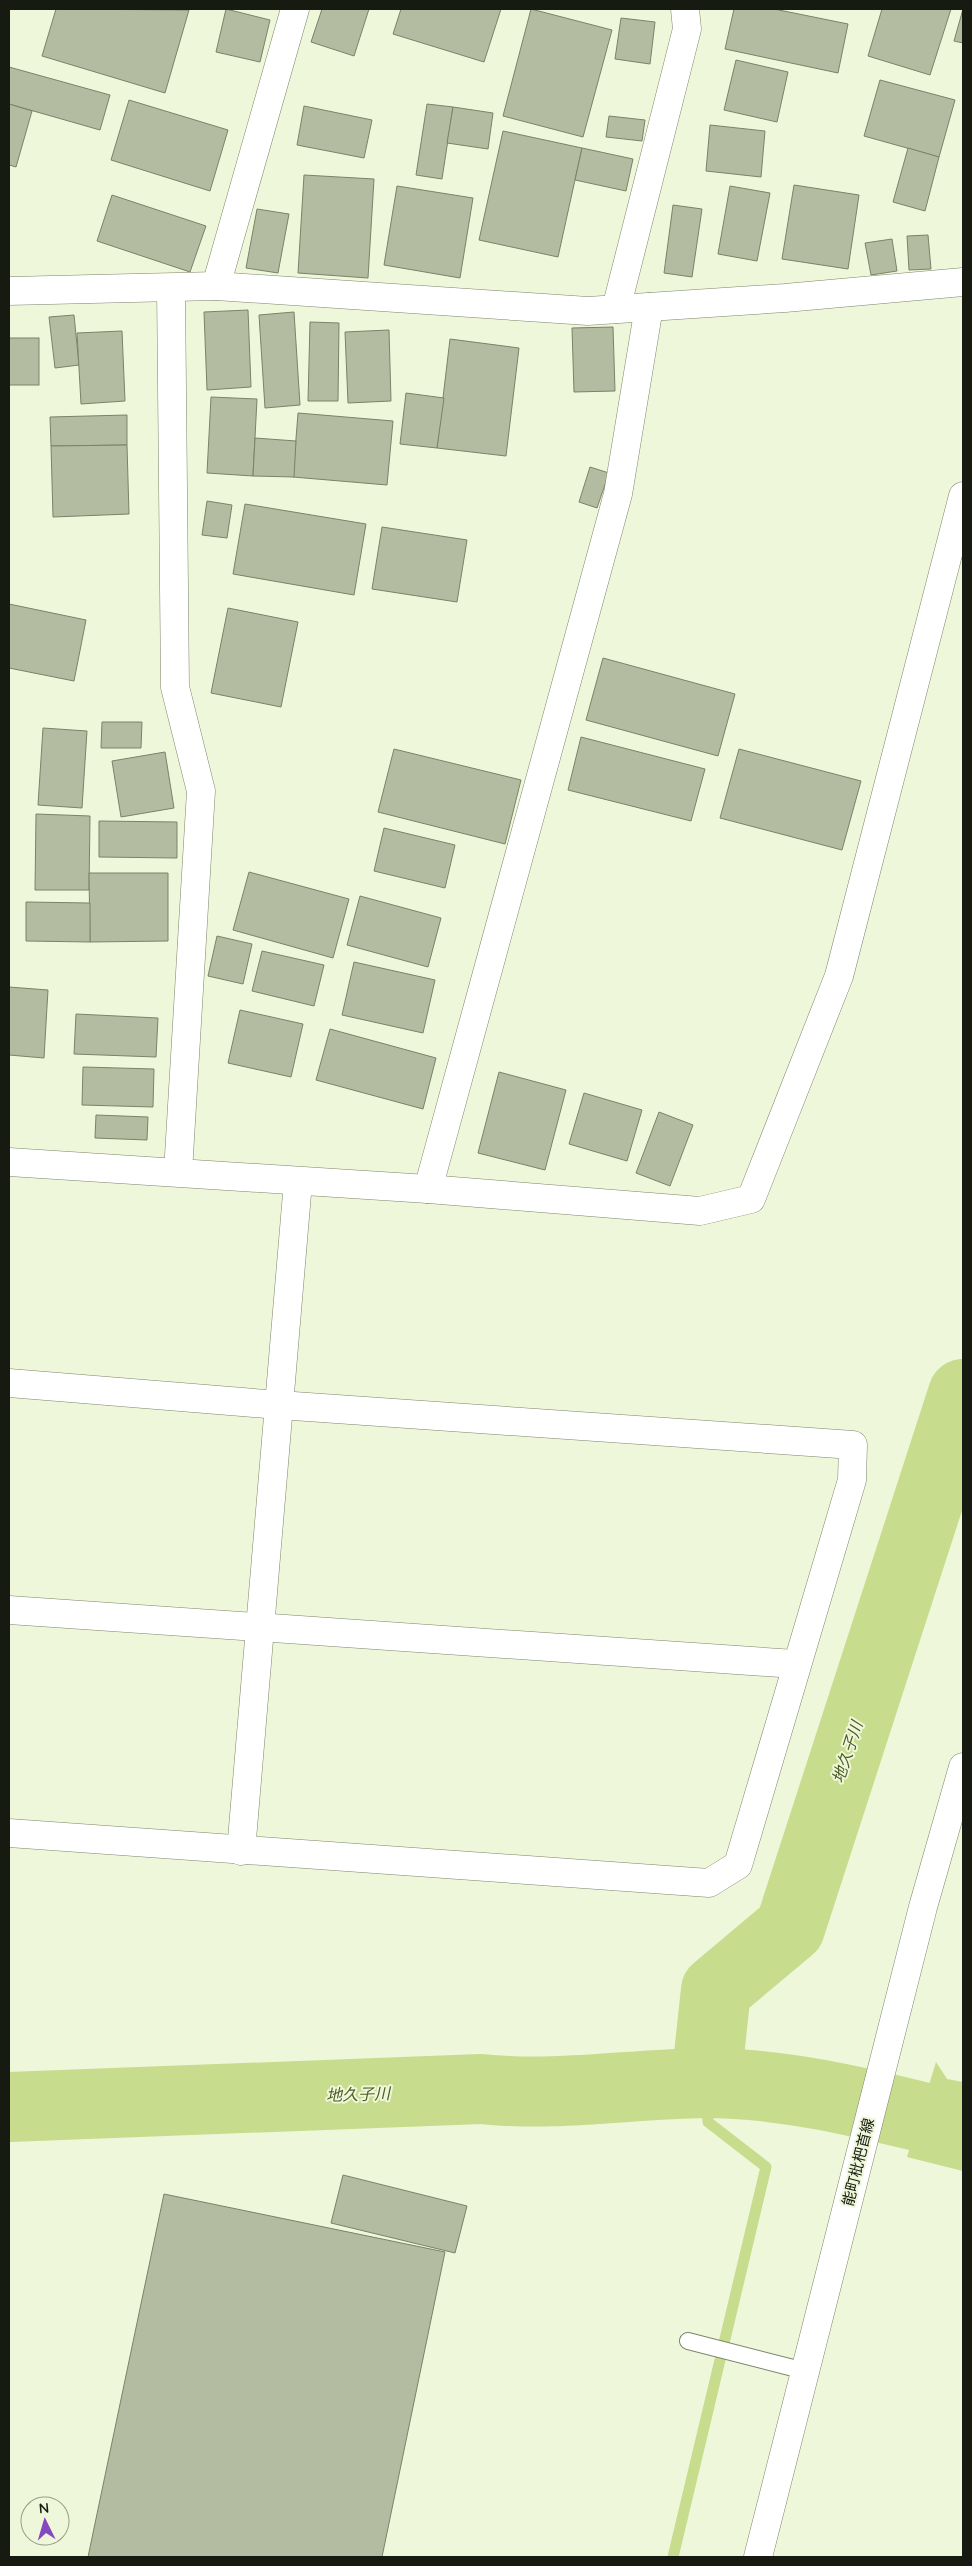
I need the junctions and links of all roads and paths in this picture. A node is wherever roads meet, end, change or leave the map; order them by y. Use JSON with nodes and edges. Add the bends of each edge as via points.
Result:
{"nodes":[{"id":1,"x":295,"y":9,"type":"edge"},
{"id":2,"x":685,"y":9,"type":"edge"},
{"id":3,"x":963,"y":282,"type":"edge"},
{"id":4,"x":216,"y":286,"type":"junction"},
{"id":5,"x":171,"y":288,"type":"junction"},
{"id":6,"x":9,"y":291,"type":"edge"},
{"id":7,"x":649,"y":307,"type":"junction"},
{"id":8,"x":616,"y":309,"type":"junction"},
{"id":9,"x":963,"y":496,"type":"edge"},
{"id":10,"x":9,"y":1162,"type":"edge"},
{"id":11,"x":178,"y":1172,"type":"junction"},
{"id":12,"x":298,"y":1182,"type":"junction"},
{"id":13,"x":428,"y":1189,"type":"junction"},
{"id":14,"x":9,"y":1383,"type":"edge"},
{"id":15,"x":279,"y":1405,"type":"junction"},
{"id":16,"x":9,"y":1610,"type":"edge"},
{"id":17,"x":258,"y":1626,"type":"junction"},
{"id":18,"x":795,"y":1664,"type":"junction"},
{"id":19,"x":963,"y":1767,"type":"edge"},
{"id":20,"x":958,"y":1798,"type":"edge"},
{"id":21,"x":9,"y":1833,"type":"edge"},
{"id":22,"x":240,"y":1851,"type":"junction"},
{"id":23,"x":688,"y":2342,"type":"dead end"},
{"id":24,"x":806,"y":2371,"type":"junction"},
{"id":25,"x":758,"y":2557,"type":"edge"}],
"edges":[{"from":1,"to":4,"type":"street"},
{"from":2,"to":8,"type":"street","via":[[688,29]]},
{"from":3,"to":7,"type":"street"},
{"from":4,"to":5,"type":"street"},
{"from":4,"to":8,"type":"street","via":[[588,311]]},
{"from":5,"to":6,"type":"street"},
{"from":5,"to":11,"type":"street","via":[[175,687],[201,791]]},
{"from":7,"to":8,"type":"street"},
{"from":7,"to":13,"type":"street","via":[[618,494]]},
{"from":9,"to":13,"type":"street","via":[[839,976],[750,1199],[700,1211]]},
{"from":10,"to":11,"type":"street"},
{"from":11,"to":12,"type":"street"},
{"from":12,"to":13,"type":"street"},
{"from":12,"to":15,"type":"street"},
{"from":14,"to":15,"type":"street"},
{"from":15,"to":17,"type":"street"},
{"from":15,"to":18,"type":"street","via":[[853,1445],[852,1480]]},
{"from":16,"to":17,"type":"street"},
{"from":17,"to":18,"type":"street"},
{"from":17,"to":22,"type":"street"},
{"from":18,"to":22,"type":"street","via":[[738,1865],[709,1883]]},
{"from":19,"to":20,"type":"street","name":"能町枇杷首線"},
{"from":20,"to":24,"type":"street","name":"能町枇杷首線","via":[[909,1965]]},
{"from":21,"to":22,"type":"street"},
{"from":23,"to":24,"type":"lane"},
{"from":24,"to":25,"type":"street","name":"能町枇杷首線"}]}
